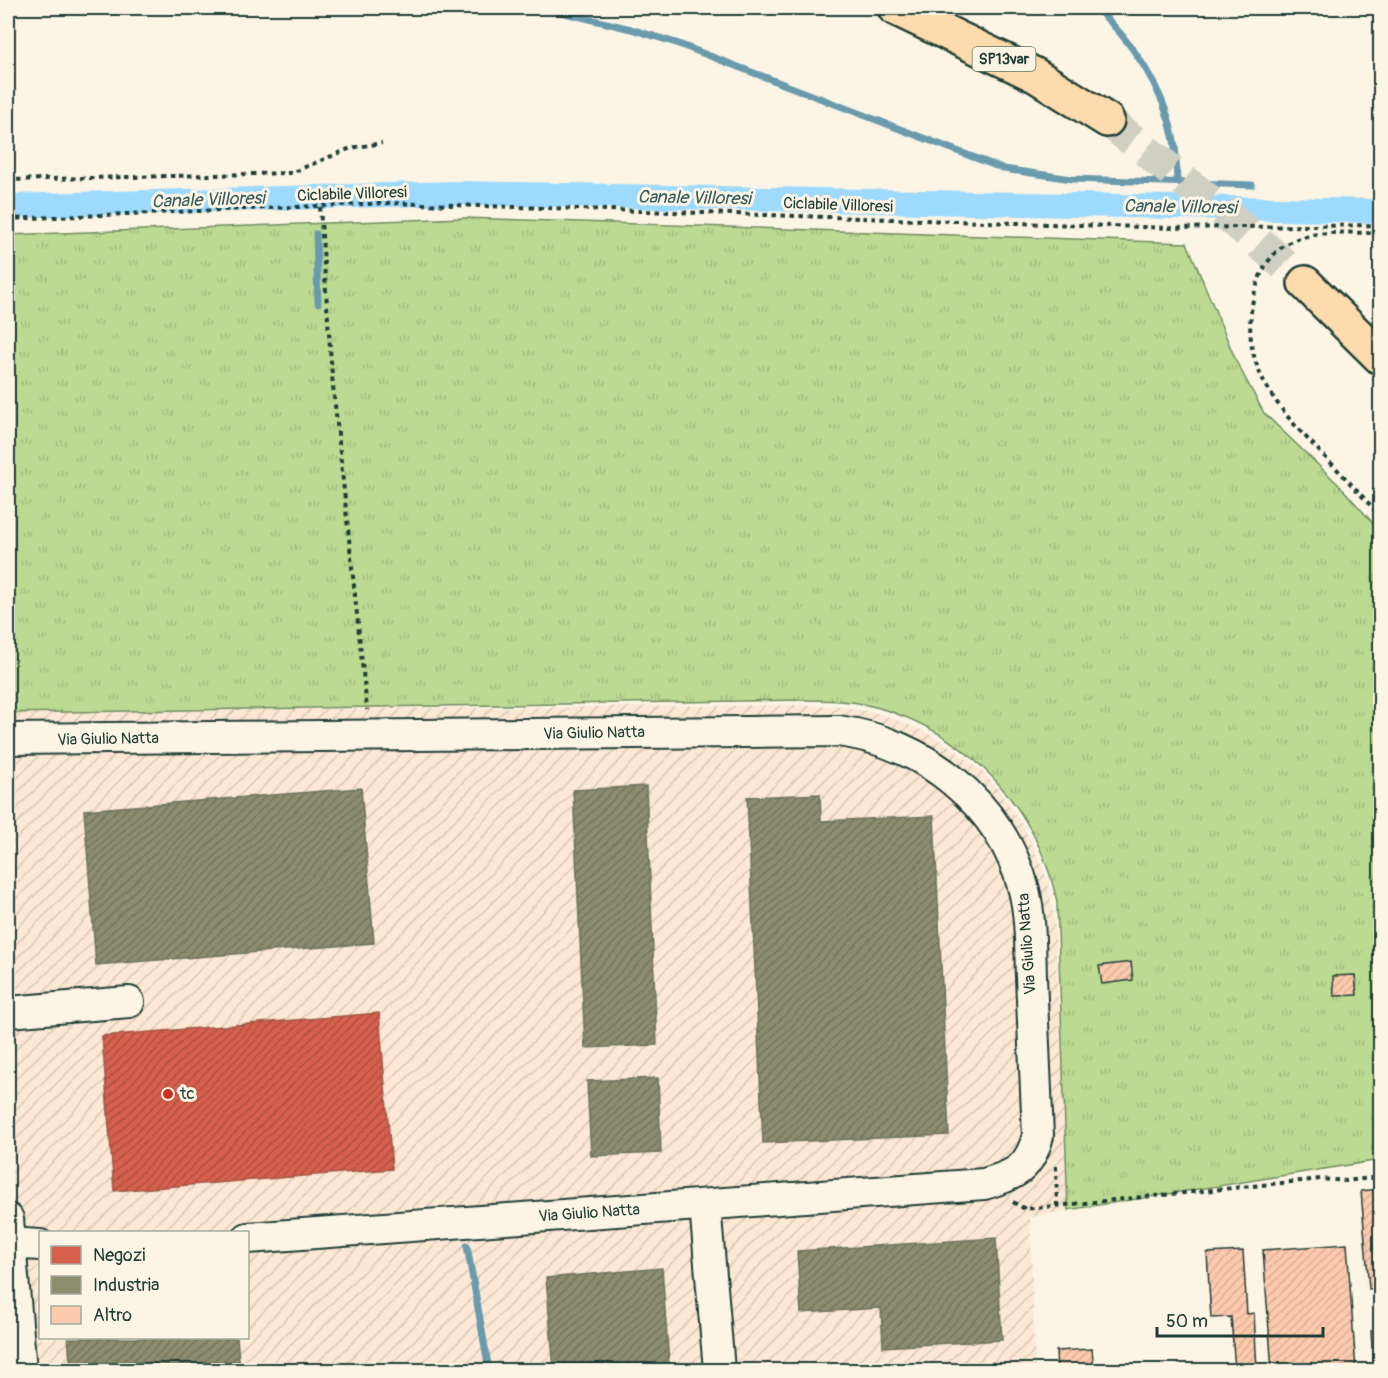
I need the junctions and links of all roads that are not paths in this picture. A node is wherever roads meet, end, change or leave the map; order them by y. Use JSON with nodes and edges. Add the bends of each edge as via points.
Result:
{"nodes":[{"id":1,"x":895,"y":8,"type":"edge"},
{"id":2,"x":1107,"y":120,"type":"tunnel mouth"},
{"id":3,"x":1305,"y":283,"type":"tunnel mouth"},
{"id":4,"x":1380,"y":357,"type":"edge"},
{"id":5,"x":21,"y":740,"type":"edge"},
{"id":6,"x":8,"y":764,"type":"edge"},
{"id":7,"x":129,"y":1002,"type":"dead end"},
{"id":8,"x":8,"y":1012,"type":"edge"},
{"id":9,"x":705,"y":1205,"type":"junction"},
{"id":10,"x":8,"y":1235,"type":"edge"},
{"id":11,"x":249,"y":1238,"type":"edge"},
{"id":12,"x":39,"y":1245,"type":"edge"},
{"id":13,"x":21,"y":1371,"type":"edge"},
{"id":14,"x":719,"y":1371,"type":"edge"}],
"edges":[{"from":1,"to":2,"type":"main road","number":"SP13var","via":[[1035,75]]},
{"from":3,"to":4,"type":"main road"},
{"from":5,"to":6,"type":"street","name":"Via Giulio Natta"},
{"from":5,"to":9,"type":"street","name":"Via Giulio Natta","via":[[818,730],[874,738],[913,754],[962,788],[991,820],[1012,858],[1028,906],[1038,1136],[1030,1157],[1014,1175],[984,1184]]},
{"from":7,"to":8,"type":"street"},
{"from":9,"to":11,"type":"street","name":"Via Giulio Natta"},
{"from":9,"to":14,"type":"street"},
{"from":10,"to":12,"type":"street"},
{"from":10,"to":13,"type":"street"}]}
